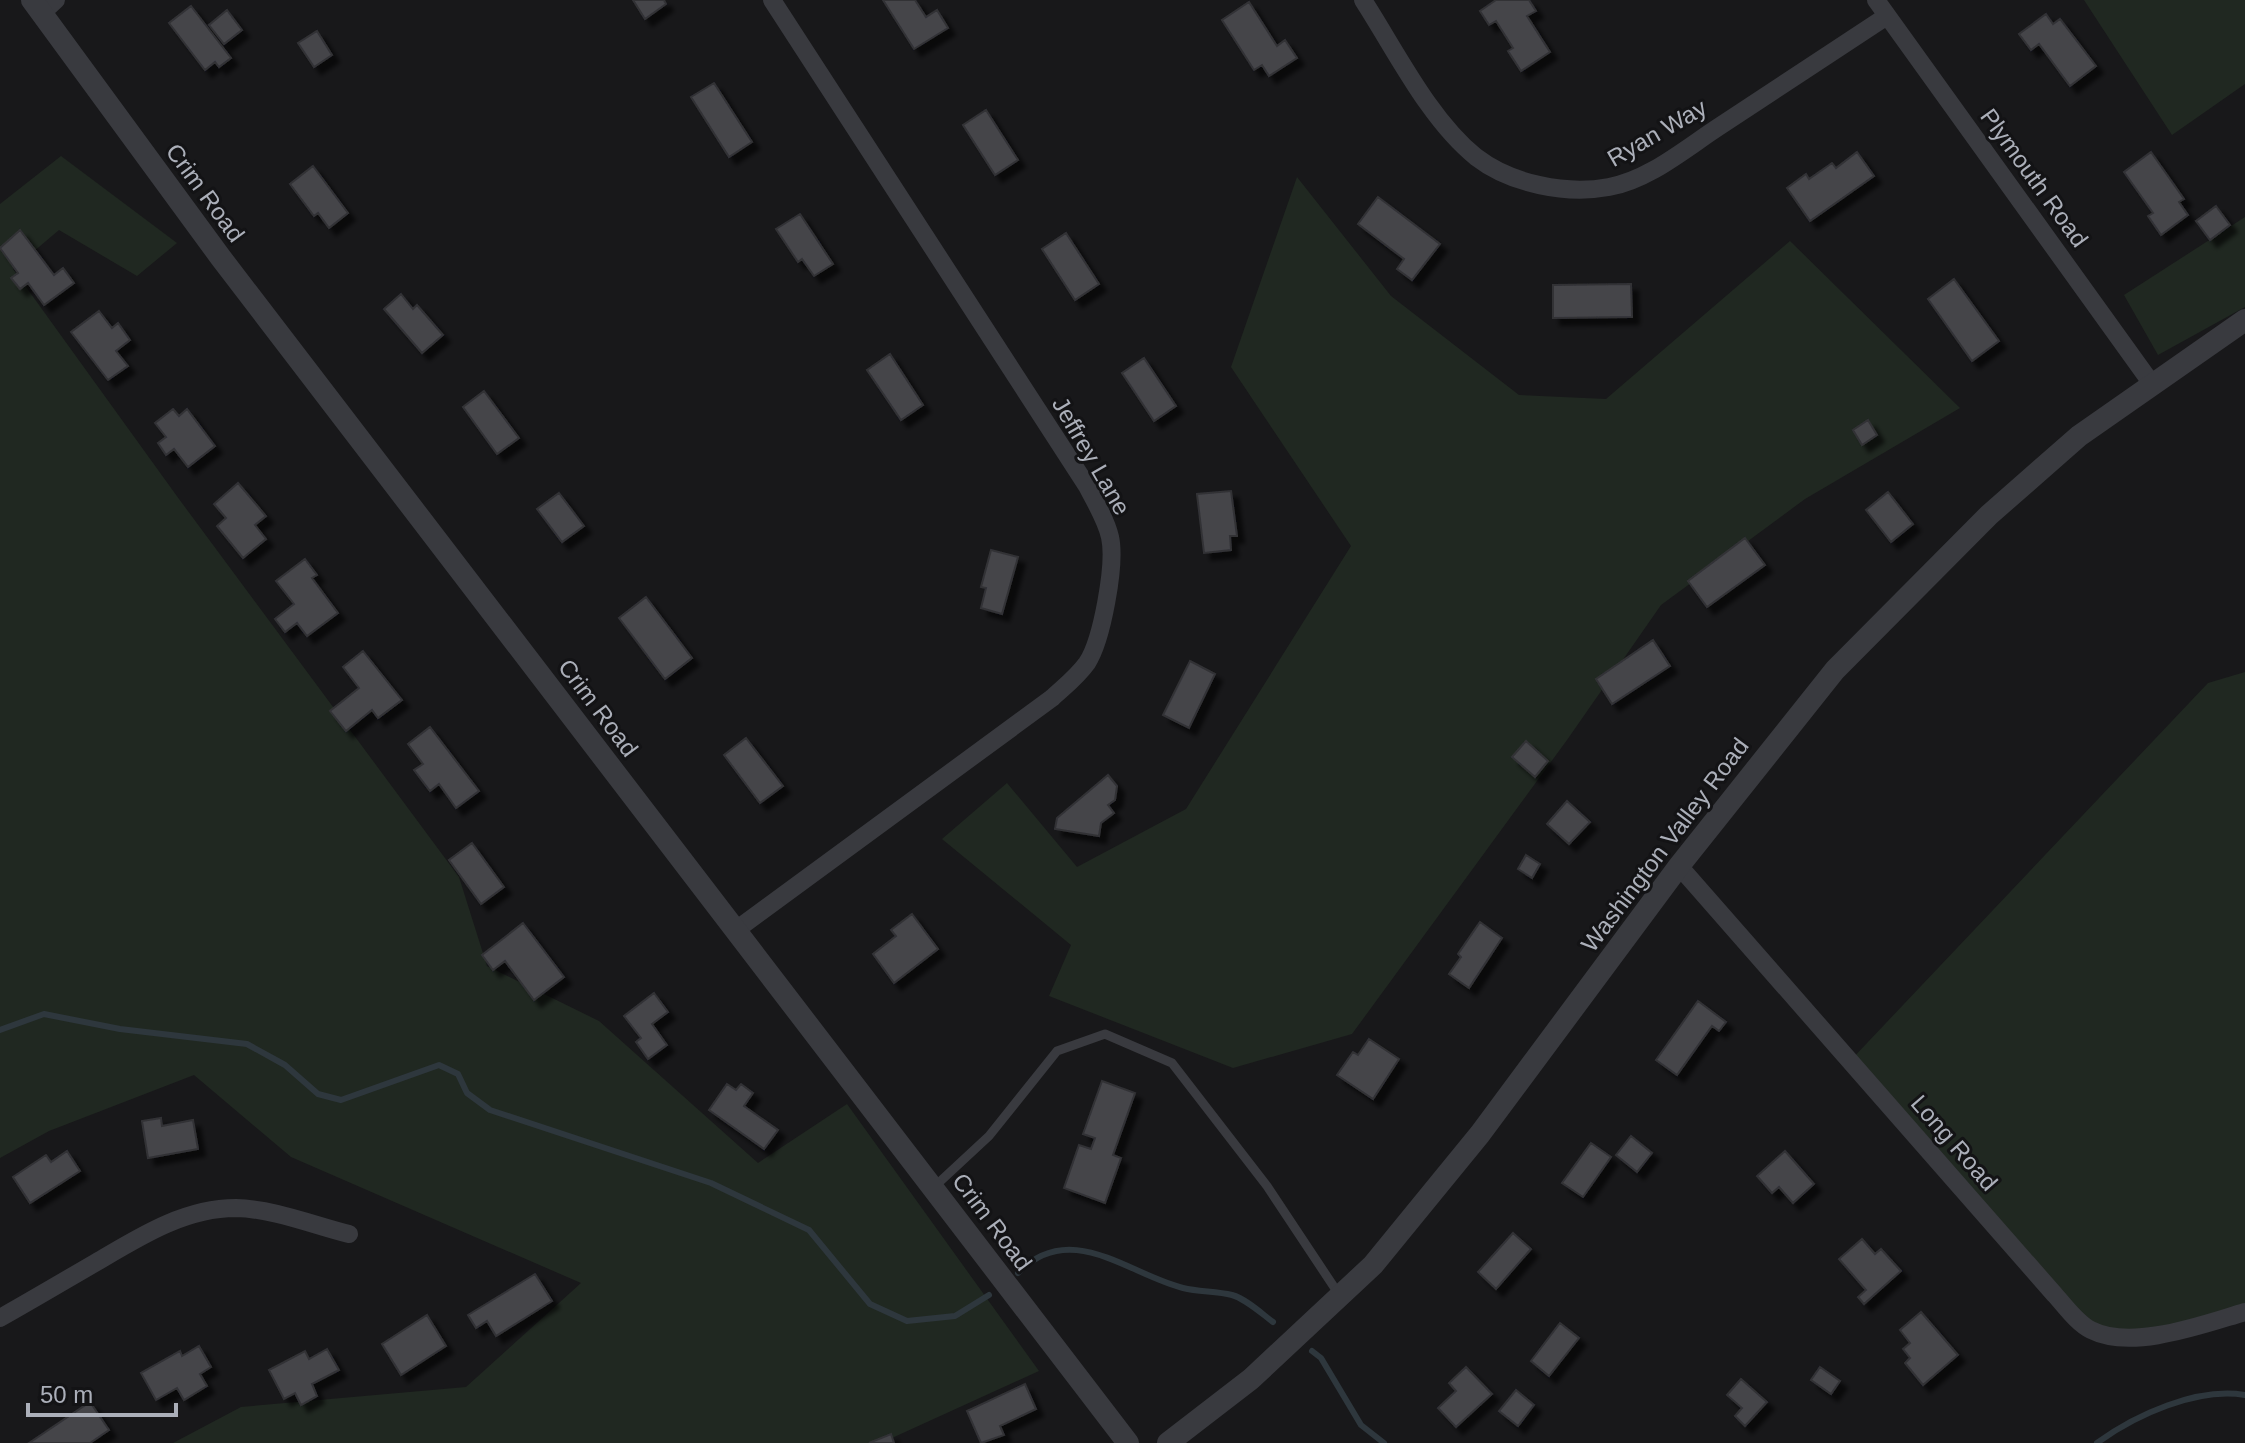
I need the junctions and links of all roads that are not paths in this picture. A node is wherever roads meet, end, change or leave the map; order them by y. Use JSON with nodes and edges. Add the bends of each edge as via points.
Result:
{"nodes":[{"id":1,"x":772,"y":0,"type":"edge"},
{"id":2,"x":1363,"y":0,"type":"edge"},
{"id":3,"x":1876,"y":0,"type":"edge"},
{"id":4,"x":43,"y":4,"type":"edge"},
{"id":5,"x":1887,"y":16,"type":"junction"},
{"id":6,"x":2245,"y":320,"type":"edge"},
{"id":7,"x":2152,"y":384,"type":"junction"},
{"id":8,"x":1679,"y":866,"type":"junction"},
{"id":9,"x":736,"y":930,"type":"junction"},
{"id":10,"x":933,"y":1188,"type":"junction"},
{"id":11,"x":349,"y":1234,"type":"dead end"},
{"id":12,"x":1340,"y":1297,"type":"junction"},
{"id":13,"x":2245,"y":1312,"type":"edge"},
{"id":14,"x":0,"y":1318,"type":"edge"},
{"id":15,"x":1128,"y":1443,"type":"edge"},
{"id":16,"x":1168,"y":1443,"type":"edge"}],
"edges":[{"from":1,"to":9,"type":"street","name":"Jeffrey Lane","via":[[1087,486],[1103,515],[1112,559],[1099,638],[1076,677]]},
{"from":2,"to":5,"type":"street","name":"Ryan Way","via":[[1436,113],[1477,157],[1528,182],[1587,189],[1611,187],[1663,163]]},
{"from":3,"to":5,"type":"street","name":"Plymouth Road"},
{"from":4,"to":9,"type":"street","name":"Crim Road","via":[[221,258]]},
{"from":5,"to":7,"type":"street","name":"Plymouth Road"},
{"from":6,"to":7,"type":"street","name":"Washington Valley Road"},
{"from":7,"to":8,"type":"street","name":"Washington Valley Road","via":[[2079,436],[1908,595],[1835,670]]},
{"from":8,"to":12,"type":"street","name":"Washington Valley Road","via":[[1471,1146]]},
{"from":8,"to":13,"type":"street","name":"Long Road","via":[[2089,1329],[2108,1337],[2153,1335]]},
{"from":9,"to":10,"type":"street","name":"Crim Road"},
{"from":10,"to":12,"type":"lane","via":[[989,1136],[1057,1051],[1105,1034],[1172,1063],[1267,1186]]},
{"from":10,"to":15,"type":"street","name":"Crim Road"},
{"from":11,"to":14,"type":"street","via":[[265,1212],[212,1209],[142,1236]]},
{"from":12,"to":16,"type":"street","name":"Washington Valley Road","via":[[1251,1379]]}]}
